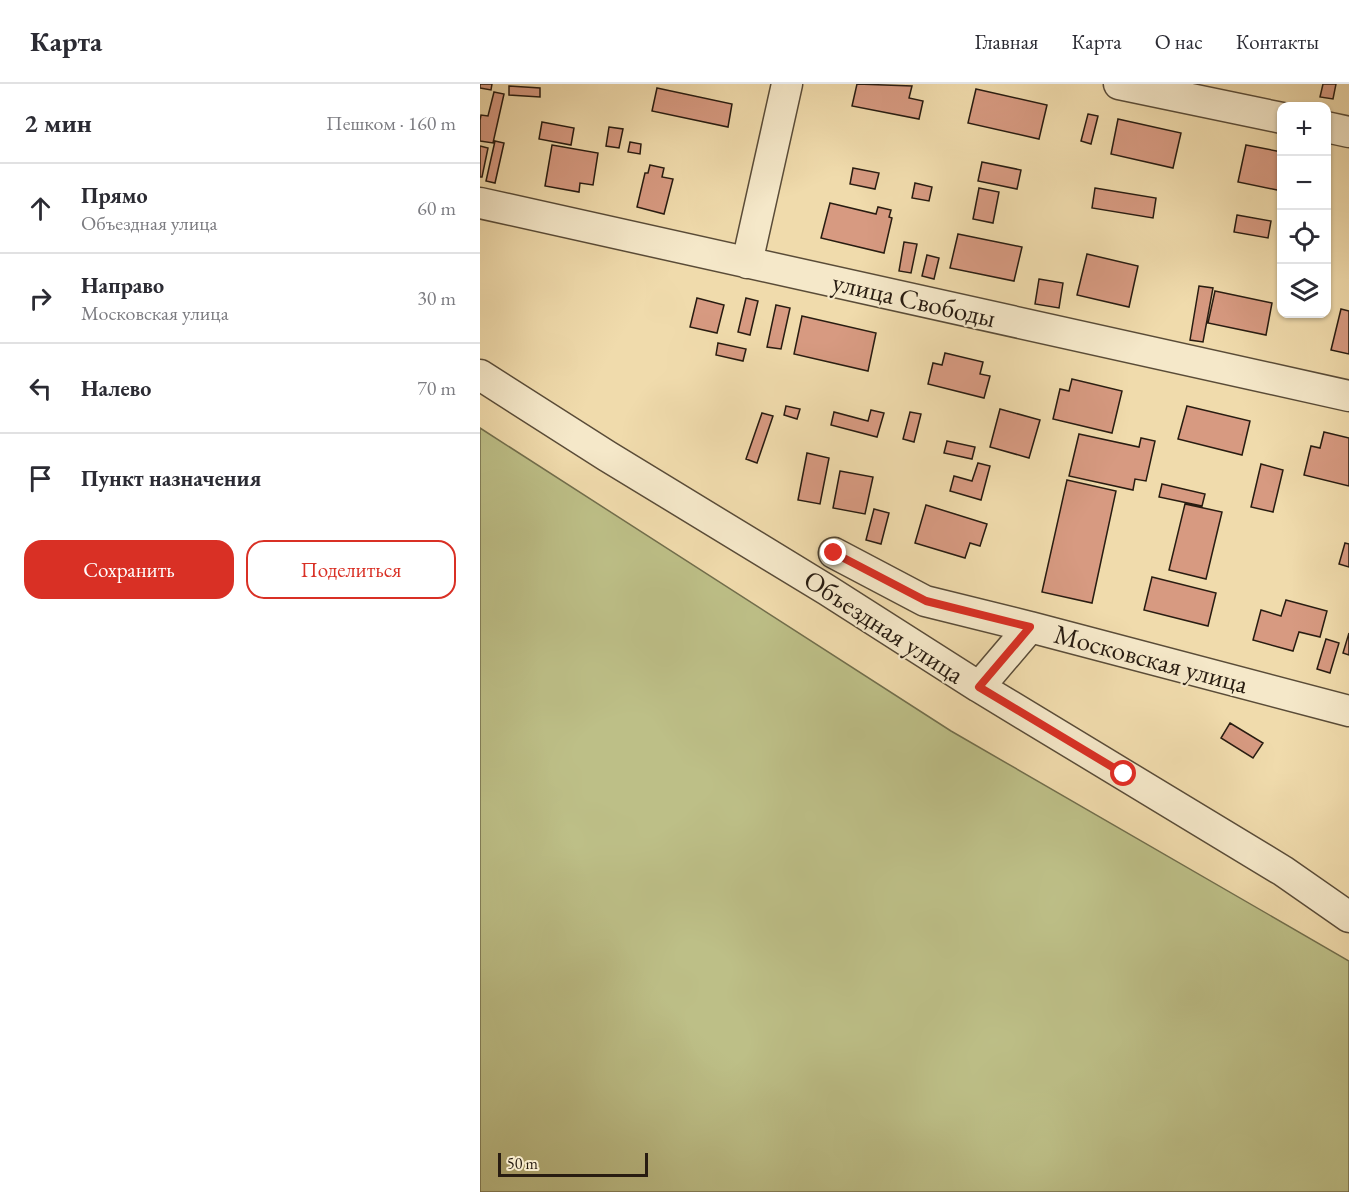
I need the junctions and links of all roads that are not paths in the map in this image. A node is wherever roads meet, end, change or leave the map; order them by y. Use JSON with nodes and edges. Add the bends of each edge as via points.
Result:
{"nodes":[{"id":1,"x":788,"y":84,"type":"edge"},
{"id":2,"x":1119,"y":84,"type":"edge"},
{"id":3,"x":1277,"y":117,"type":"edge"},
{"id":4,"x":1331,"y":128,"type":"edge"},
{"id":5,"x":1349,"y":132,"type":"edge"},
{"id":6,"x":480,"y":203,"type":"edge"},
{"id":7,"x":747,"y":263,"type":"junction"},
{"id":8,"x":480,"y":375,"type":"edge"},
{"id":9,"x":1349,"y":396,"type":"edge"},
{"id":10,"x":834,"y":553,"type":"dead end"},
{"id":11,"x":1030,"y":627,"type":"junction"},
{"id":12,"x":979,"y":687,"type":"junction"},
{"id":13,"x":1349,"y":711,"type":"edge"},
{"id":14,"x":1349,"y":917,"type":"edge"}],
"edges":[{"from":1,"to":7,"type":"street"},
{"from":2,"to":3,"type":"street"},
{"from":4,"to":5,"type":"street"},
{"from":6,"to":7,"type":"street","name":"улица Свободы"},
{"from":7,"to":9,"type":"street","name":"улица Свободы"},
{"from":8,"to":12,"type":"street","name":"Объездная улица"},
{"from":10,"to":11,"type":"street","via":[[926,601]]},
{"from":11,"to":12,"type":"street","name":"Московская улица"},
{"from":11,"to":13,"type":"street","name":"Московская улица"},
{"from":12,"to":14,"type":"street","name":"Объездная улица","via":[[1273,865]]}]}
